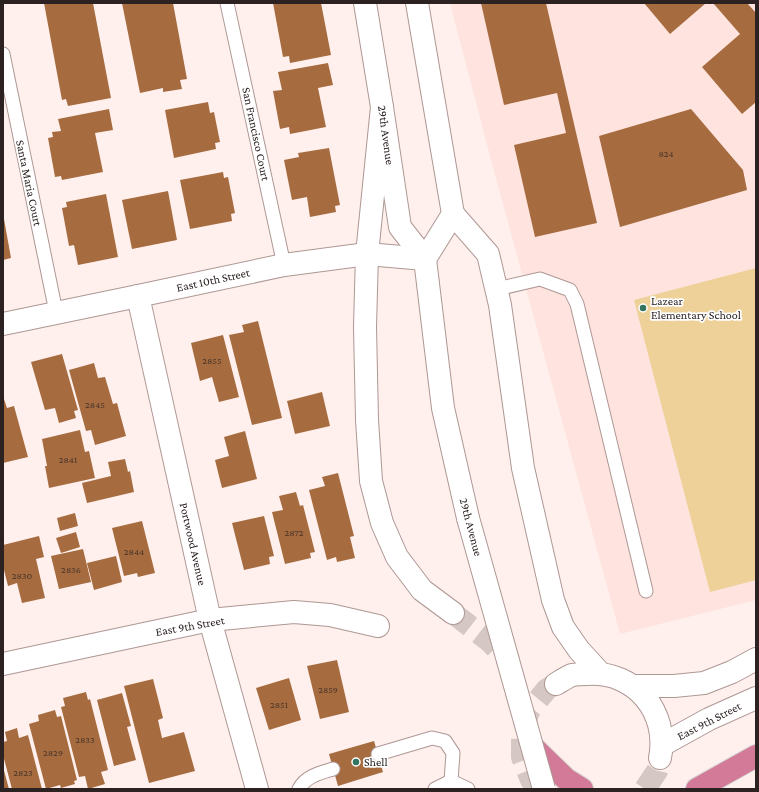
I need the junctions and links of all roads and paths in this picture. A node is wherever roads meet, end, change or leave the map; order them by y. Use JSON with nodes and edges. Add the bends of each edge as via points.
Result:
{"nodes":[{"id":1,"x":228,"y":3,"type":"edge"},
{"id":2,"x":365,"y":3,"type":"edge"},
{"id":3,"x":417,"y":3,"type":"edge"},
{"id":4,"x":3,"y":54,"type":"edge"},
{"id":5,"x":382,"y":107,"type":"junction"},
{"id":6,"x":453,"y":214,"type":"junction"},
{"id":7,"x":368,"y":254,"type":"junction"},
{"id":8,"x":425,"y":259,"type":"junction"},
{"id":9,"x":284,"y":265,"type":"junction"},
{"id":10,"x":496,"y":289,"type":"junction"},
{"id":11,"x":138,"y":296,"type":"junction"},
{"id":12,"x":56,"y":312,"type":"junction"},
{"id":13,"x":3,"y":324,"type":"edge"},
{"id":14,"x":646,"y":591,"type":"dead end"},
{"id":15,"x":452,"y":613,"type":"tunnel mouth"},
{"id":16,"x":210,"y":620,"type":"junction"},
{"id":17,"x":378,"y":626,"type":"dead end"},
{"id":18,"x":756,"y":659,"type":"edge"},
{"id":19,"x":3,"y":664,"type":"edge"},
{"id":20,"x":600,"y":673,"type":"junction"},
{"id":21,"x":556,"y":684,"type":"tunnel mouth"},
{"id":22,"x":633,"y":686,"type":"junction"},
{"id":23,"x":756,"y":698,"type":"edge"},
{"id":24,"x":532,"y":746,"type":"junction"},
{"id":25,"x":378,"y":754,"type":"dead end"},
{"id":26,"x":756,"y":756,"type":"edge"},
{"id":27,"x":333,"y":769,"type":"dead end"},
{"id":28,"x":452,"y":781,"type":"junction"},
{"id":29,"x":257,"y":789,"type":"edge"},
{"id":30,"x":299,"y":789,"type":"edge"},
{"id":31,"x":435,"y":789,"type":"edge"},
{"id":32,"x":468,"y":789,"type":"edge"},
{"id":33,"x":544,"y":789,"type":"edge"},
{"id":34,"x":582,"y":789,"type":"edge"},
{"id":35,"x":697,"y":789,"type":"edge"}],
"edges":[{"from":1,"to":9,"type":"lane","name":"San Francisco Court"},
{"from":2,"to":5,"type":"main road","name":"29th Avenue"},
{"from":3,"to":6,"type":"main road"},
{"from":4,"to":12,"type":"lane","name":"Santa Maria Court"},
{"from":5,"to":7,"type":"main road"},
{"from":5,"to":8,"type":"main road","name":"29th Avenue","via":[[400,227]]},
{"from":6,"to":8,"type":"main road"},
{"from":6,"to":10,"type":"main road","via":[[488,254]]},
{"from":7,"to":8,"type":"main road","name":"East 10th Street"},
{"from":7,"to":9,"type":"main road","name":"East 10th Street"},
{"from":7,"to":15,"type":"main road","via":[[365,327],[371,481],[382,523],[397,557],[422,590]]},
{"from":8,"to":24,"type":"main road","name":"29th Avenue","bridge":true,"via":[[443,408],[468,518]]},
{"from":9,"to":11,"type":"main road","name":"East 10th Street"},
{"from":10,"to":14,"type":"lane","via":[[540,280],[570,290],[577,304]]},
{"from":10,"to":20,"type":"main road","via":[[523,468],[553,600],[563,627],[578,650]]},
{"from":11,"to":12,"type":"main road","name":"East 10th Street"},
{"from":11,"to":16,"type":"main road","name":"Portwood Avenue"},
{"from":12,"to":13,"type":"main road","name":"East 10th Street"},
{"from":16,"to":17,"type":"main road","name":"East 9th Street","via":[[294,612],[330,615]]},
{"from":16,"to":19,"type":"main road","name":"East 9th Street"},
{"from":16,"to":29,"type":"main road","name":"Portwood Avenue"},
{"from":18,"to":22,"type":"main road","via":[[704,683]]},
{"from":20,"to":21,"type":"main road","via":[[572,675]]},
{"from":20,"to":22,"type":"main road","via":[[618,677]]},
{"from":22,"to":23,"type":"main road","name":"East 9th Street","via":[[649,702],[659,723],[661,752],[709,719]]},
{"from":24,"to":33,"type":"main road","name":"29th Avenue","bridge":true},
{"from":24,"to":34,"type":"highway","via":[[566,779]]},
{"from":25,"to":28,"type":"lane","via":[[432,738],[445,741],[453,753]]},
{"from":26,"to":35,"type":"highway"},
{"from":27,"to":30,"type":"lane","via":[[302,782]]},
{"from":28,"to":31,"type":"lane"},
{"from":28,"to":32,"type":"lane"}]}
